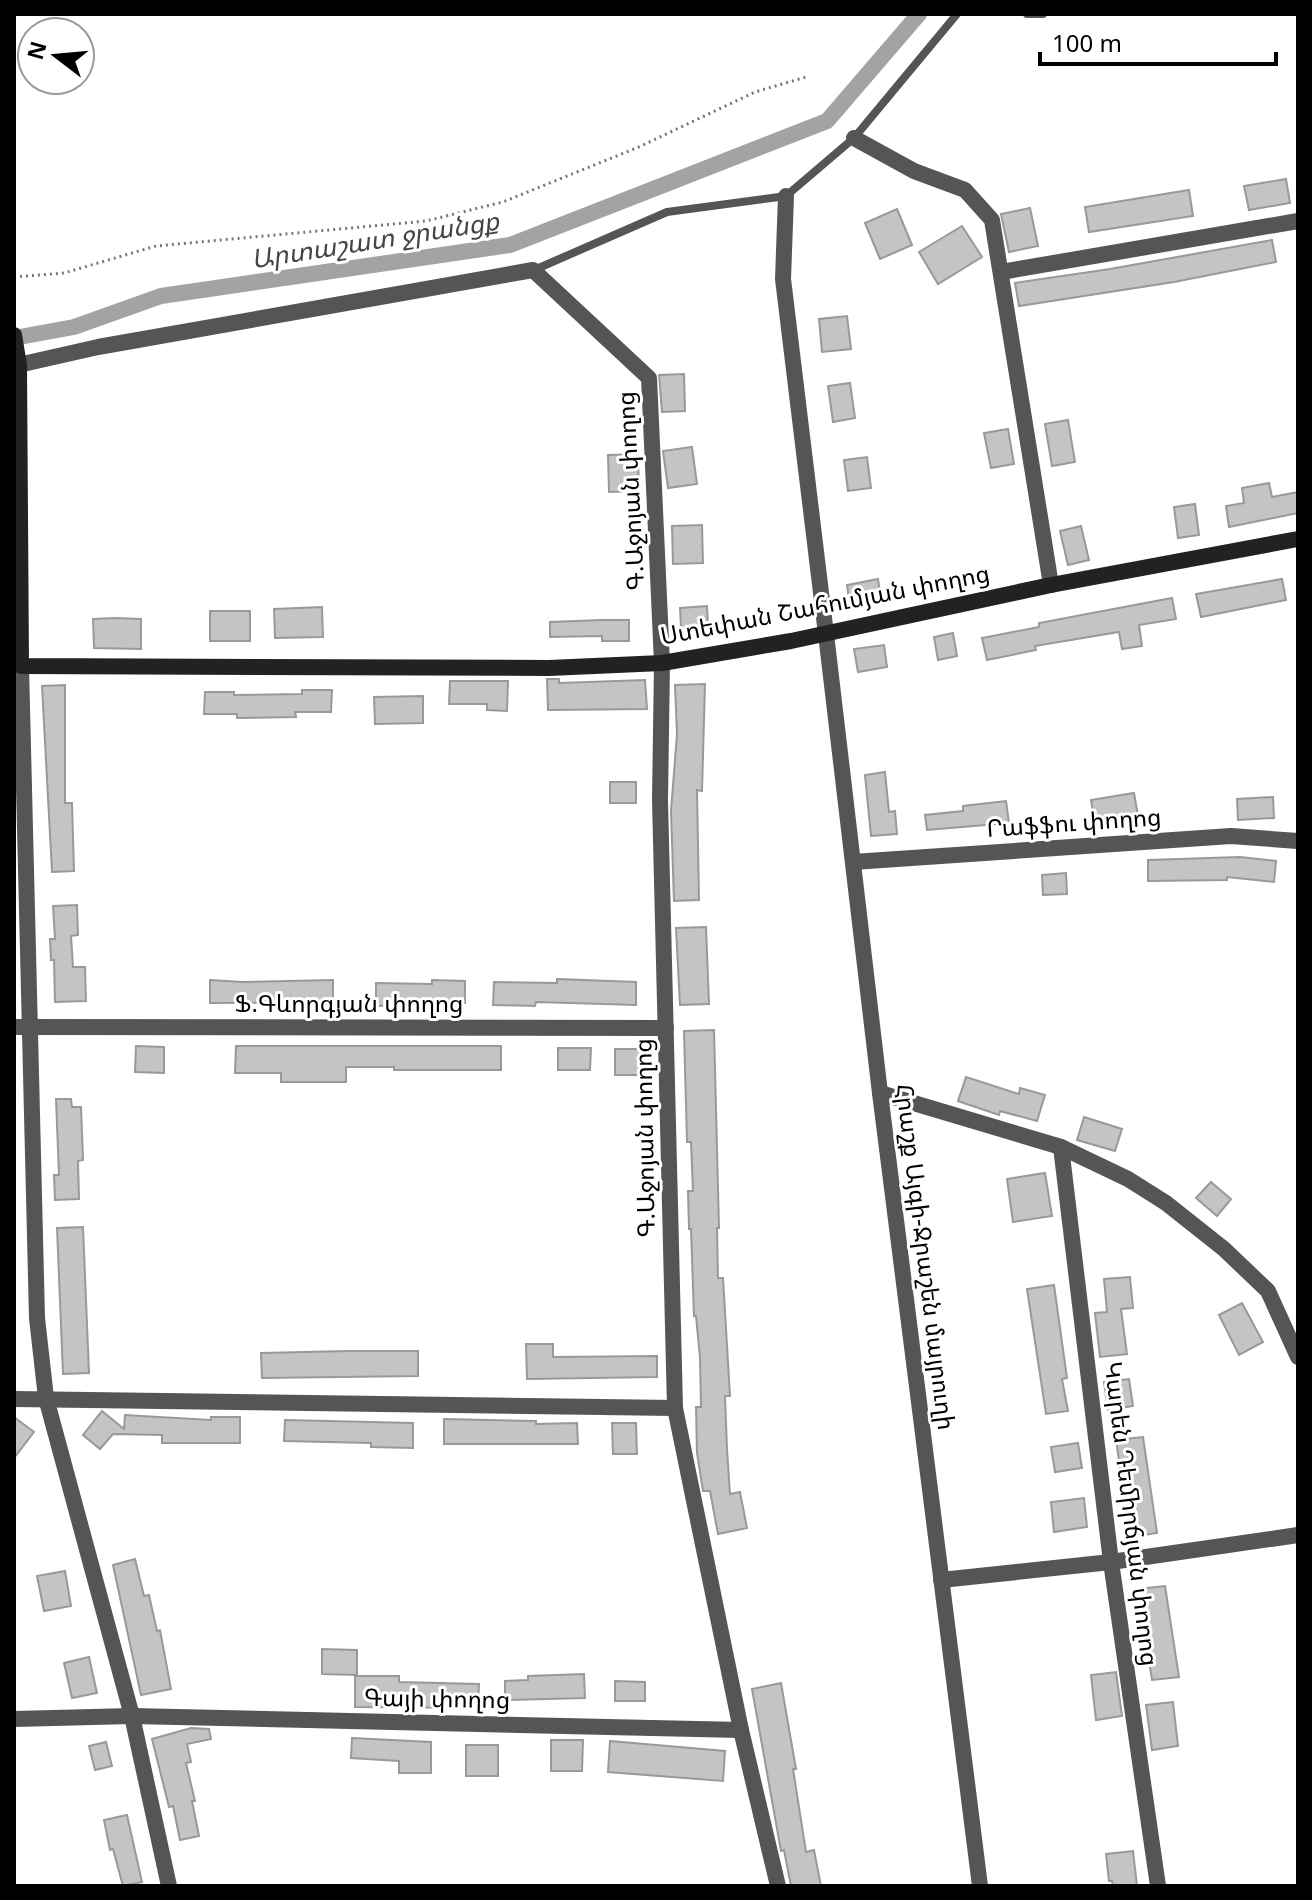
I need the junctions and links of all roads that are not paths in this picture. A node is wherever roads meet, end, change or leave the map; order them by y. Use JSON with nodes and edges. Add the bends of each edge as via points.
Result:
{"nodes":[{"id":1,"x":957,"y":14,"type":"edge"},
{"id":2,"x":1027,"y":14,"type":"edge"},
{"id":3,"x":1043,"y":14,"type":"edge"},
{"id":4,"x":854,"y":138,"type":"junction"},
{"id":5,"x":786,"y":196,"type":"junction"},
{"id":6,"x":1298,"y":221,"type":"edge"},
{"id":7,"x":533,"y":270,"type":"junction"},
{"id":8,"x":1001,"y":272,"type":"junction"},
{"id":9,"x":14,"y":335,"type":"edge"},
{"id":10,"x":17,"y":362,"type":"edge"},
{"id":11,"x":1298,"y":539,"type":"edge"},
{"id":12,"x":1051,"y":585,"type":"junction"},
{"id":13,"x":826,"y":634,"type":"junction"},
{"id":14,"x":662,"y":663,"type":"junction"},
{"id":15,"x":21,"y":666,"type":"junction"},
{"id":16,"x":1298,"y":841,"type":"edge"},
{"id":17,"x":853,"y":862,"type":"junction"},
{"id":18,"x":14,"y":1027,"type":"edge"},
{"id":19,"x":32,"y":1027,"type":"junction"},
{"id":20,"x":666,"y":1028,"type":"junction"},
{"id":21,"x":880,"y":1093,"type":"junction"},
{"id":22,"x":1061,"y":1147,"type":"junction"},
{"id":23,"x":1298,"y":1357,"type":"edge"},
{"id":24,"x":46,"y":1398,"type":"junction"},
{"id":25,"x":14,"y":1399,"type":"edge"},
{"id":26,"x":675,"y":1408,"type":"junction"},
{"id":27,"x":1298,"y":1535,"type":"edge"},
{"id":28,"x":1111,"y":1562,"type":"junction"},
{"id":29,"x":941,"y":1580,"type":"junction"},
{"id":30,"x":132,"y":1716,"type":"junction"},
{"id":31,"x":14,"y":1719,"type":"edge"},
{"id":32,"x":741,"y":1730,"type":"junction"},
{"id":33,"x":169,"y":1886,"type":"edge"},
{"id":34,"x":778,"y":1886,"type":"edge"},
{"id":35,"x":980,"y":1886,"type":"edge"},
{"id":36,"x":1158,"y":1886,"type":"edge"}],
"edges":[{"from":1,"to":4,"type":"lane"},
{"from":2,"to":3,"type":"lane"},
{"from":4,"to":5,"type":"lane"},
{"from":4,"to":8,"type":"street","via":[[914,171],[965,190],[992,220]]},
{"from":5,"to":7,"type":"lane","via":[[667,212]]},
{"from":5,"to":13,"type":"street","name":"Հրաշք Այգի-Ջրաշեն մայրուղի","via":[[783,279]]},
{"from":6,"to":8,"type":"street"},
{"from":7,"to":10,"type":"street"},
{"from":7,"to":14,"type":"street","name":"Գ.Աջոյան փողոց","via":[[649,378]]},
{"from":8,"to":12,"type":"street"},
{"from":9,"to":10,"type":"main road"},
{"from":10,"to":15,"type":"main road"},
{"from":11,"to":12,"type":"main road","name":"Ստեփան Շահումյան փողոց"},
{"from":12,"to":13,"type":"main road","name":"Ստեփան Շահումյան փողոց"},
{"from":13,"to":14,"type":"main road","name":"Ստեփան Շահումյան փողոց"},
{"from":13,"to":17,"type":"street","name":"Հրաշք Այգի-Ջրաշեն մայրուղի"},
{"from":14,"to":15,"type":"main road","name":"Ստեփան Շահումյան փողոց","via":[[549,668]]},
{"from":14,"to":20,"type":"street","name":"Գ.Աջոյան փողոց"},
{"from":15,"to":19,"type":"street"},
{"from":16,"to":17,"type":"street","name":"Րաֆֆու փողոց","via":[[1231,836]]},
{"from":17,"to":21,"type":"street","name":"Հրաշք Այգի-Ջրաշեն մայրուղի"},
{"from":18,"to":19,"type":"street","name":"Ֆ.Գևորգյան փողոց"},
{"from":19,"to":20,"type":"street","name":"Ֆ.Գևորգյան փողոց"},
{"from":19,"to":24,"type":"street","via":[[37,1318]]},
{"from":20,"to":26,"type":"street","name":"Գ.Աջոյան փողոց"},
{"from":21,"to":22,"type":"street"},
{"from":21,"to":29,"type":"street","name":"Հրաշք Այգի-Ջրաշեն մայրուղի"},
{"from":22,"to":23,"type":"street","via":[[1128,1179],[1224,1249],[1268,1291]]},
{"from":22,"to":28,"type":"street","name":"Կարեն Դեմիրճյան փողոց"},
{"from":24,"to":25,"type":"street"},
{"from":24,"to":26,"type":"street"},
{"from":24,"to":30,"type":"street"},
{"from":26,"to":32,"type":"street","name":"Գ.Աջոյան փողոց"},
{"from":27,"to":28,"type":"street"},
{"from":28,"to":29,"type":"street"},
{"from":28,"to":36,"type":"street","name":"Կարեն Դեմիրճյան փողոց"},
{"from":29,"to":35,"type":"street","name":"Հրաշք Այգի-Ջրաշեն մայրուղի"},
{"from":30,"to":31,"type":"street","name":"Գայի փողոց"},
{"from":30,"to":32,"type":"street","name":"Գայի փողոց"},
{"from":30,"to":33,"type":"street"},
{"from":32,"to":34,"type":"street","name":"Գ.Աջոյան փողոց"}]}
